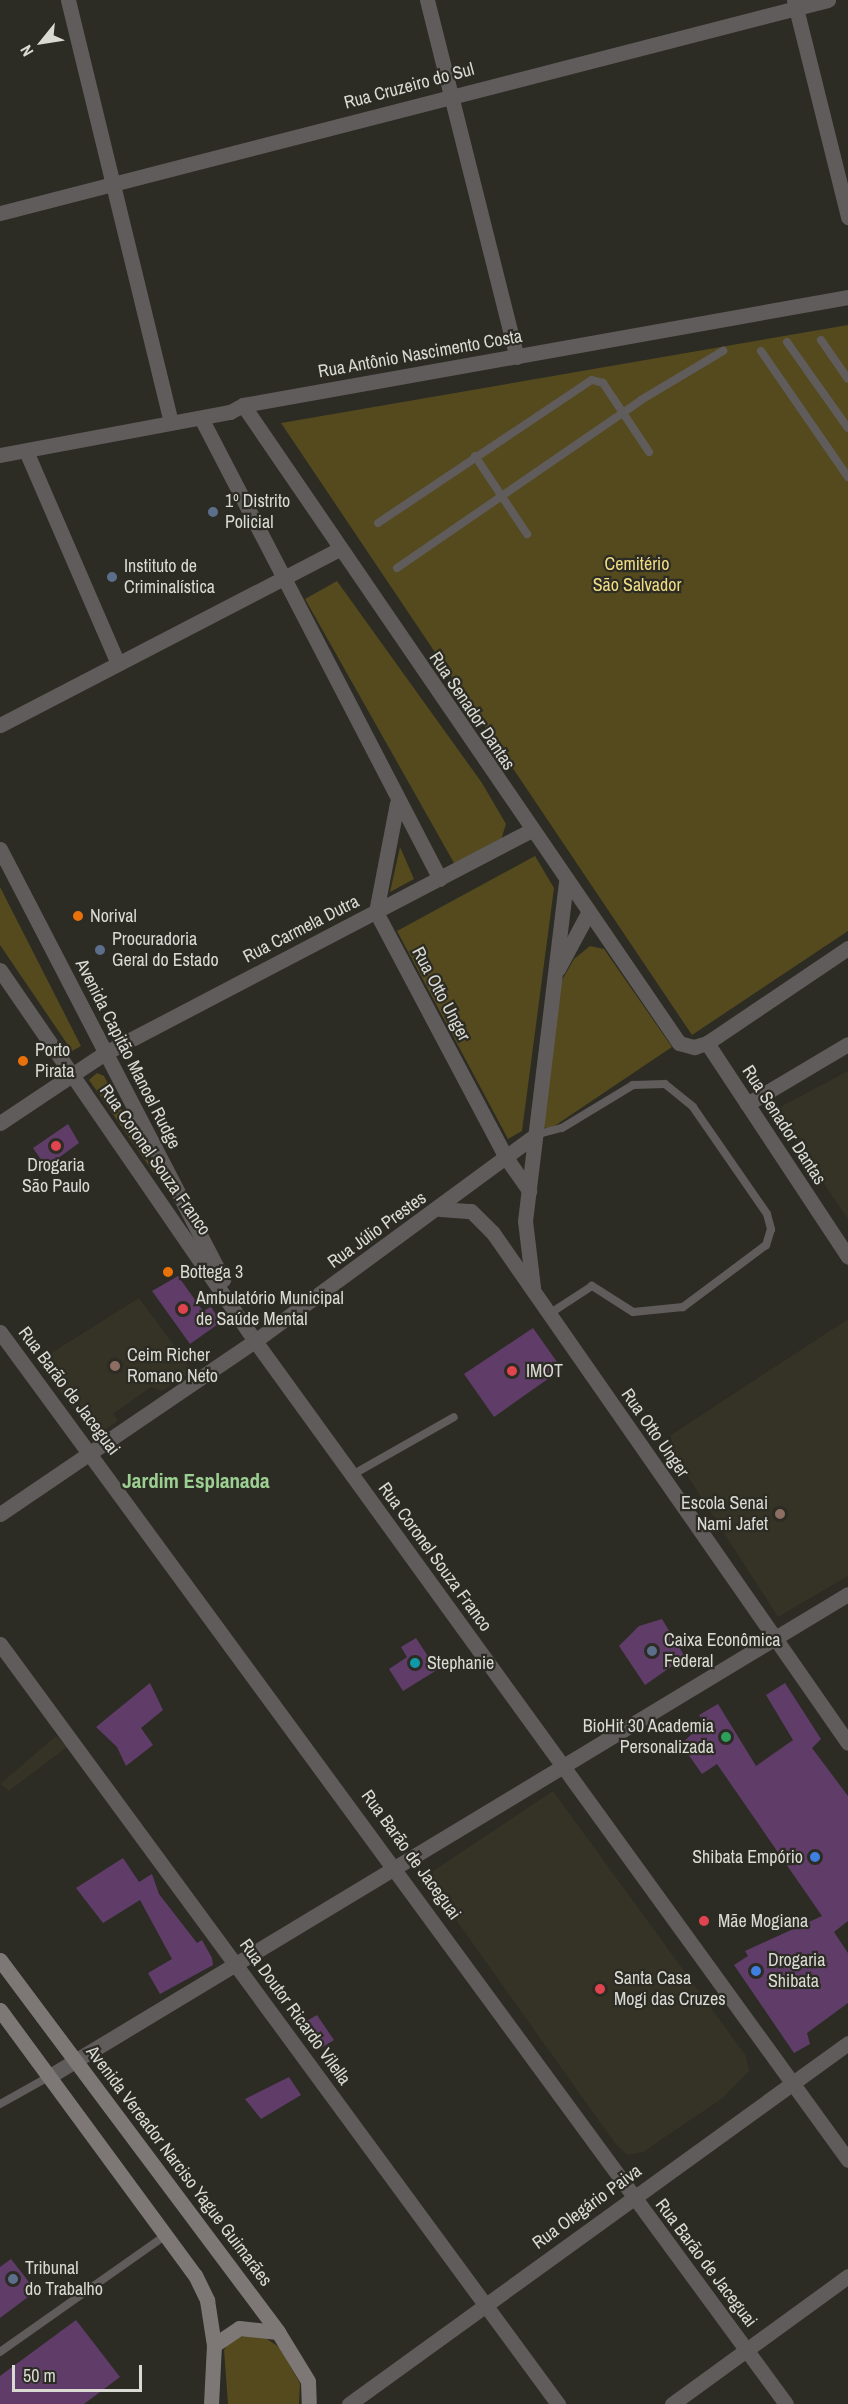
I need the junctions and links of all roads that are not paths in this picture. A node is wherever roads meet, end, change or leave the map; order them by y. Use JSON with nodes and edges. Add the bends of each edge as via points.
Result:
{"nodes":[{"id":1,"x":68,"y":0,"type":"edge"},
{"id":2,"x":427,"y":0,"type":"edge"},
{"id":3,"x":828,"y":0,"type":"edge"},
{"id":4,"x":795,"y":4,"type":"edge"},
{"id":5,"x":451,"y":94,"type":"junction"},
{"id":6,"x":116,"y":185,"type":"junction"},
{"id":7,"x":0,"y":213,"type":"edge"},
{"id":8,"x":848,"y":217,"type":"edge"},
{"id":9,"x":848,"y":297,"type":"edge"},
{"id":10,"x":821,"y":340,"type":"dead end"},
{"id":11,"x":787,"y":342,"type":"dead end"},
{"id":12,"x":723,"y":351,"type":"dead end"},
{"id":13,"x":761,"y":351,"type":"dead end"},
{"id":14,"x":518,"y":357,"type":"junction"},
{"id":15,"x":848,"y":380,"type":"edge"},
{"id":16,"x":243,"y":405,"type":"junction"},
{"id":17,"x":624,"y":412,"type":"junction"},
{"id":18,"x":201,"y":417,"type":"junction"},
{"id":19,"x":170,"y":420,"type":"junction"},
{"id":20,"x":848,"y":428,"type":"edge"},
{"id":21,"x":26,"y":451,"type":"junction"},
{"id":22,"x":649,"y":452,"type":"dead end"},
{"id":23,"x":0,"y":455,"type":"edge"},
{"id":24,"x":475,"y":456,"type":"junction"},
{"id":25,"x":848,"y":477,"type":"edge"},
{"id":26,"x":502,"y":495,"type":"junction"},
{"id":27,"x":378,"y":523,"type":"dead end"},
{"id":28,"x":527,"y":534,"type":"dead end"},
{"id":29,"x":339,"y":549,"type":"junction"},
{"id":30,"x":397,"y":568,"type":"dead end"},
{"id":31,"x":284,"y":578,"type":"junction"},
{"id":32,"x":117,"y":661,"type":"junction"},
{"id":33,"x":0,"y":725,"type":"edge"},
{"id":34,"x":397,"y":803,"type":"junction"},
{"id":35,"x":530,"y":831,"type":"junction"},
{"id":36,"x":0,"y":849,"type":"edge"},
{"id":37,"x":440,"y":879,"type":"junction"},
{"id":38,"x":566,"y":882,"type":"junction"},
{"id":39,"x":375,"y":912,"type":"junction"},
{"id":40,"x":588,"y":913,"type":"junction"},
{"id":41,"x":848,"y":948,"type":"edge"},
{"id":42,"x":0,"y":970,"type":"edge"},
{"id":43,"x":552,"y":980,"type":"junction"},
{"id":44,"x":707,"y":1043,"type":"junction"},
{"id":45,"x":848,"y":1044,"type":"edge"},
{"id":46,"x":105,"y":1053,"type":"junction"},
{"id":47,"x":71,"y":1073,"type":"junction"},
{"id":48,"x":747,"y":1104,"type":"junction"},
{"id":49,"x":0,"y":1123,"type":"edge"},
{"id":50,"x":536,"y":1135,"type":"junction"},
{"id":51,"x":507,"y":1159,"type":"junction"},
{"id":52,"x":529,"y":1191,"type":"junction"},
{"id":53,"x":440,"y":1209,"type":"junction"},
{"id":54,"x":848,"y":1257,"type":"edge"},
{"id":55,"x":534,"y":1293,"type":"junction"},
{"id":56,"x":549,"y":1314,"type":"junction"},
{"id":57,"x":0,"y":1332,"type":"edge"},
{"id":58,"x":255,"y":1341,"type":"junction"},
{"id":59,"x":454,"y":1417,"type":"dead end"},
{"id":60,"x":90,"y":1449,"type":"junction"},
{"id":61,"x":352,"y":1475,"type":"junction"},
{"id":62,"x":0,"y":1514,"type":"edge"},
{"id":63,"x":848,"y":1594,"type":"edge"},
{"id":64,"x":774,"y":1638,"type":"junction"},
{"id":65,"x":0,"y":1644,"type":"edge"},
{"id":66,"x":848,"y":1743,"type":"edge"},
{"id":67,"x":562,"y":1768,"type":"junction"},
{"id":68,"x":396,"y":1866,"type":"junction"},
{"id":69,"x":0,"y":1960,"type":"edge"},
{"id":70,"x":236,"y":1965,"type":"junction"},
{"id":71,"x":0,"y":2010,"type":"edge"},
{"id":72,"x":848,"y":2043,"type":"edge"},
{"id":73,"x":76,"y":2060,"type":"junction"},
{"id":74,"x":50,"y":2076,"type":"junction"},
{"id":75,"x":793,"y":2082,"type":"junction"},
{"id":76,"x":0,"y":2103,"type":"edge"},
{"id":77,"x":848,"y":2160,"type":"edge"},
{"id":78,"x":633,"y":2198,"type":"junction"},
{"id":79,"x":167,"y":2234,"type":"junction"},
{"id":80,"x":848,"y":2276,"type":"edge"},
{"id":81,"x":486,"y":2305,"type":"junction"},
{"id":82,"x":278,"y":2332,"type":"junction"},
{"id":83,"x":214,"y":2345,"type":"junction"},
{"id":84,"x":747,"y":2350,"type":"junction"},
{"id":85,"x":0,"y":2352,"type":"edge"},
{"id":86,"x":211,"y":2404,"type":"edge"},
{"id":87,"x":309,"y":2404,"type":"edge"},
{"id":88,"x":349,"y":2404,"type":"edge"},
{"id":89,"x":558,"y":2404,"type":"edge"},
{"id":90,"x":672,"y":2404,"type":"edge"},
{"id":91,"x":786,"y":2404,"type":"edge"}],
"edges":[{"from":1,"to":6,"type":"street"},
{"from":2,"to":5,"type":"street"},
{"from":3,"to":4,"type":"street","name":"Rua Cruzeiro do Sul"},
{"from":4,"to":5,"type":"street","name":"Rua Cruzeiro do Sul"},
{"from":4,"to":8,"type":"street"},
{"from":5,"to":6,"type":"street","name":"Rua Cruzeiro do Sul"},
{"from":5,"to":14,"type":"street"},
{"from":6,"to":7,"type":"street","name":"Rua Cruzeiro do Sul"},
{"from":6,"to":19,"type":"street"},
{"from":9,"to":14,"type":"street","name":"Rua Antônio Nascimento Costa"},
{"from":10,"to":15,"type":"lane"},
{"from":11,"to":20,"type":"lane"},
{"from":12,"to":17,"type":"lane"},
{"from":13,"to":25,"type":"lane"},
{"from":14,"to":16,"type":"street","name":"Rua Antônio Nascimento Costa"},
{"from":16,"to":18,"type":"street","name":"Rua Antônio Nascimento Costa"},
{"from":16,"to":29,"type":"street","name":"Rua Senador Dantas"},
{"from":17,"to":22,"type":"lane"},
{"from":17,"to":24,"type":"lane","via":[[603,383],[592,380]]},
{"from":17,"to":26,"type":"lane"},
{"from":18,"to":19,"type":"street","name":"Rua Antônio Nascimento Costa"},
{"from":18,"to":31,"type":"street"},
{"from":19,"to":21,"type":"street","name":"Rua Antônio Nascimento Costa"},
{"from":21,"to":23,"type":"street","name":"Rua Antônio Nascimento Costa"},
{"from":21,"to":32,"type":"street"},
{"from":24,"to":26,"type":"lane"},
{"from":24,"to":27,"type":"lane"},
{"from":26,"to":28,"type":"lane"},
{"from":26,"to":30,"type":"lane"},
{"from":29,"to":31,"type":"street"},
{"from":29,"to":35,"type":"street","name":"Rua Senador Dantas"},
{"from":31,"to":32,"type":"street"},
{"from":31,"to":34,"type":"street"},
{"from":32,"to":33,"type":"street"},
{"from":34,"to":37,"type":"street"},
{"from":34,"to":39,"type":"street"},
{"from":35,"to":37,"type":"street","name":"Rua Carmela Dutra"},
{"from":35,"to":38,"type":"street","name":"Rua Senador Dantas"},
{"from":36,"to":46,"type":"street","name":"Avenida Capitão Manoel Rudge"},
{"from":37,"to":39,"type":"street","name":"Rua Carmela Dutra"},
{"from":38,"to":40,"type":"street","name":"Rua Senador Dantas"},
{"from":38,"to":43,"type":"street","name":"Rua Otto Unger"},
{"from":39,"to":46,"type":"street","name":"Rua Carmela Dutra"},
{"from":39,"to":51,"type":"street","name":"Rua Otto Unger"},
{"from":40,"to":43,"type":"street"},
{"from":40,"to":44,"type":"street","name":"Rua Senador Dantas","via":[[673,1036],[685,1047]]},
{"from":41,"to":44,"type":"street"},
{"from":42,"to":47,"type":"street","name":"Rua Coronel Souza Franco"},
{"from":43,"to":50,"type":"street","name":"Rua Otto Unger"},
{"from":44,"to":48,"type":"street","name":"Rua Senador Dantas"},
{"from":45,"to":48,"type":"street"},
{"from":46,"to":47,"type":"street","name":"Rua Carmela Dutra"},
{"from":46,"to":58,"type":"street","name":"Avenida Capitão Manoel Rudge"},
{"from":47,"to":49,"type":"street","name":"Rua Carmela Dutra"},
{"from":47,"to":58,"type":"street","name":"Rua Coronel Souza Franco"},
{"from":48,"to":54,"type":"street","name":"Rua Senador Dantas"},
{"from":50,"to":51,"type":"street","name":"Rua Júlio Prestes"},
{"from":50,"to":52,"type":"street","name":"Rua Otto Unger"},
{"from":50,"to":56,"type":"lane","via":[[562,1128],[633,1085],[673,1088],[693,1107],[767,1214],[771,1229],[766,1245],[683,1306],[633,1312],[592,1286]]},
{"from":51,"to":52,"type":"street","name":"Rua Otto Unger"},
{"from":51,"to":53,"type":"street","name":"Rua Júlio Prestes"},
{"from":52,"to":55,"type":"street","name":"Rua Otto Unger","via":[[525,1245]]},
{"from":53,"to":55,"type":"street","name":"Rua Otto Unger","via":[[471,1211],[480,1217]]},
{"from":53,"to":58,"type":"street","name":"Rua Júlio Prestes"},
{"from":55,"to":56,"type":"street","name":"Rua Otto Unger"},
{"from":56,"to":64,"type":"street","name":"Rua Otto Unger"},
{"from":57,"to":60,"type":"street","name":"Rua Barão de Jaceguai"},
{"from":58,"to":60,"type":"street","name":"Rua Júlio Prestes"},
{"from":58,"to":61,"type":"street","name":"Rua Coronel Souza Franco"},
{"from":59,"to":61,"type":"lane"},
{"from":60,"to":62,"type":"street","name":"Rua Júlio Prestes"},
{"from":60,"to":68,"type":"street","name":"Rua Barão de Jaceguai"},
{"from":61,"to":67,"type":"street","name":"Rua Coronel Souza Franco"},
{"from":63,"to":64,"type":"street"},
{"from":64,"to":66,"type":"street","name":"Rua Otto Unger"},
{"from":64,"to":67,"type":"street"},
{"from":65,"to":70,"type":"street","name":"Rua Doutor Ricardo Vilella"},
{"from":67,"to":68,"type":"street"},
{"from":67,"to":75,"type":"street","name":"Rua Coronel Souza Franco"},
{"from":68,"to":70,"type":"street"},
{"from":68,"to":78,"type":"street","name":"Rua Barão de Jaceguai"},
{"from":69,"to":73,"type":"main road","name":"Avenida Vereador Narciso Yague Guimarães"},
{"from":70,"to":73,"type":"street"},
{"from":70,"to":81,"type":"street","name":"Rua Doutor Ricardo Vilella"},
{"from":71,"to":74,"type":"main road"},
{"from":72,"to":75,"type":"street","name":"Rua Olegário Paiva"},
{"from":73,"to":74,"type":"street"},
{"from":73,"to":82,"type":"main road","name":"Avenida Vereador Narciso Yague Guimarães"},
{"from":74,"to":76,"type":"lane"},
{"from":74,"to":79,"type":"main road"},
{"from":75,"to":77,"type":"street","name":"Rua Coronel Souza Franco"},
{"from":75,"to":78,"type":"street","name":"Rua Olegário Paiva"},
{"from":78,"to":81,"type":"street","name":"Rua Olegário Paiva"},
{"from":78,"to":84,"type":"street","name":"Rua Barão de Jaceguai"},
{"from":79,"to":83,"type":"main road","via":[[207,2300]]},
{"from":79,"to":85,"type":"lane"},
{"from":80,"to":84,"type":"street"},
{"from":81,"to":88,"type":"street","name":"Rua Olegário Paiva"},
{"from":81,"to":89,"type":"street","name":"Rua Doutor Ricardo Vilella"},
{"from":82,"to":83,"type":"main road","via":[[239,2328]]},
{"from":82,"to":87,"type":"main road","name":"Avenida Vereador Narciso Yague Guimarães","via":[[308,2380]]},
{"from":83,"to":86,"type":"main road"},
{"from":84,"to":90,"type":"street"},
{"from":84,"to":91,"type":"street","name":"Rua Barão de Jaceguai"}]}
